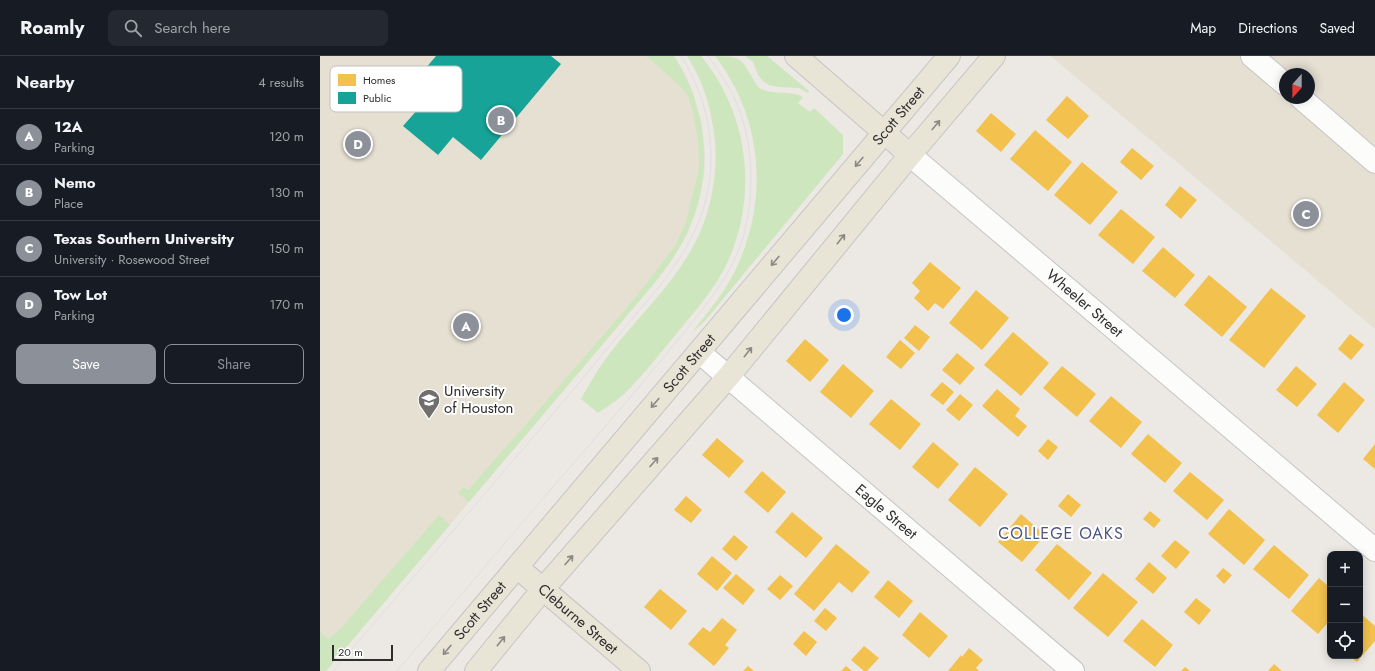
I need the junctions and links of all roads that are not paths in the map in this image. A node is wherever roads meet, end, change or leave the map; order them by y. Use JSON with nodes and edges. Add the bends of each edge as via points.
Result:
{"nodes":[{"id":1,"x":796,"y":56,"type":"edge"},
{"id":2,"x":949,"y":56,"type":"edge"},
{"id":3,"x":994,"y":56,"type":"edge"},
{"id":4,"x":1252,"y":56,"type":"edge"},
{"id":5,"x":1279,"y":79,"type":"edge"},
{"id":6,"x":1308,"y":104,"type":"edge"},
{"id":7,"x":884,"y":132,"type":"junction"},
{"id":8,"x":910,"y":155,"type":"junction"},
{"id":9,"x":1375,"y":162,"type":"edge"},
{"id":10,"x":699,"y":352,"type":"junction"},
{"id":11,"x":728,"y":377,"type":"junction"},
{"id":12,"x":1375,"y":550,"type":"edge"},
{"id":13,"x":517,"y":566,"type":"junction"},
{"id":14,"x":543,"y":589,"type":"junction"},
{"id":15,"x":429,"y":671,"type":"edge"},
{"id":16,"x":476,"y":671,"type":"edge"},
{"id":17,"x":639,"y":671,"type":"edge"},
{"id":18,"x":1073,"y":671,"type":"edge"}],
"edges":[{"from":1,"to":7,"type":"main road","name":"Wheeler Street"},
{"from":2,"to":7,"type":"main road","name":"Scott Street"},
{"from":8,"to":3,"type":"main road","one_way":true},
{"from":4,"to":5,"type":"street"},
{"from":6,"to":9,"type":"street"},
{"from":7,"to":8,"type":"main road","name":"Wheeler Street"},
{"from":7,"to":10,"type":"main road","name":"Scott Street","one_way":true},
{"from":11,"to":8,"type":"main road","one_way":true},
{"from":8,"to":12,"type":"street","name":"Wheeler Street"},
{"from":10,"to":11,"type":"street","name":"Eagle Street"},
{"from":10,"to":13,"type":"main road","name":"Scott Street","one_way":true},
{"from":14,"to":11,"type":"main road","one_way":true},
{"from":11,"to":18,"type":"street","name":"Eagle Street"},
{"from":13,"to":14,"type":"main road","name":"Cleburne Street"},
{"from":13,"to":15,"type":"main road","name":"Scott Street","one_way":true},
{"from":16,"to":14,"type":"main road","one_way":true},
{"from":14,"to":17,"type":"main road","name":"Cleburne Street"}]}
